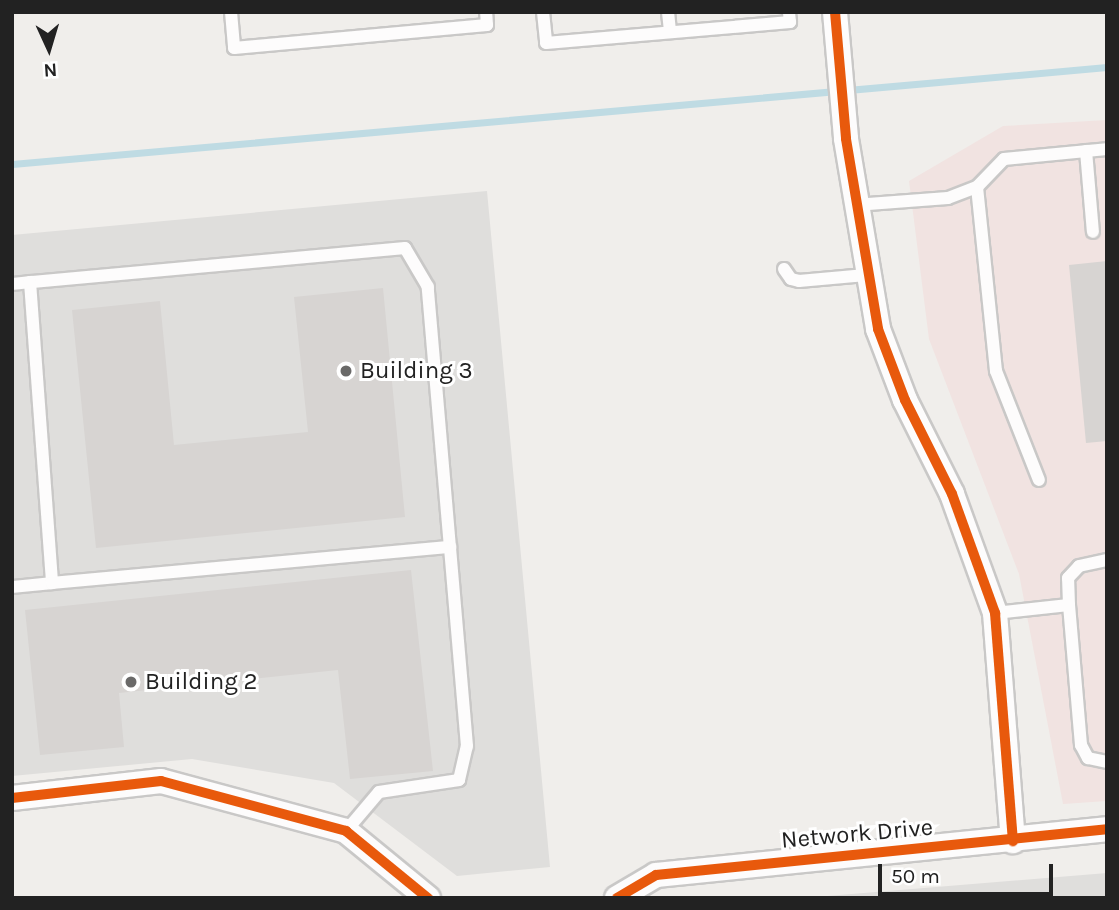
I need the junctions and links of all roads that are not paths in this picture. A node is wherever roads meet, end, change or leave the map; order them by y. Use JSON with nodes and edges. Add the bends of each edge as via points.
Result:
{"nodes":[{"id":1,"x":231,"y":12,"type":"edge"},
{"id":2,"x":486,"y":12,"type":"edge"},
{"id":3,"x":543,"y":12,"type":"edge"},
{"id":4,"x":668,"y":12,"type":"edge"},
{"id":5,"x":835,"y":12,"type":"edge"},
{"id":6,"x":789,"y":17,"type":"edge"},
{"id":7,"x":670,"y":32,"type":"junction"},
{"id":8,"x":1107,"y":149,"type":"edge"},
{"id":9,"x":1086,"y":151,"type":"junction"},
{"id":10,"x":977,"y":187,"type":"junction"},
{"id":11,"x":855,"y":205,"type":"junction"},
{"id":12,"x":1093,"y":232,"type":"dead end"},
{"id":13,"x":784,"y":269,"type":"dead end"},
{"id":14,"x":866,"y":275,"type":"junction"},
{"id":15,"x":30,"y":282,"type":"junction"},
{"id":16,"x":12,"y":284,"type":"edge"},
{"id":17,"x":1039,"y":480,"type":"dead end"},
{"id":18,"x":450,"y":547,"type":"junction"},
{"id":19,"x":1107,"y":560,"type":"edge"},
{"id":20,"x":52,"y":583,"type":"junction"},
{"id":21,"x":12,"y":587,"type":"edge"},
{"id":22,"x":1069,"y":605,"type":"junction"},
{"id":23,"x":995,"y":613,"type":"junction"},
{"id":24,"x":1107,"y":762,"type":"edge"},
{"id":25,"x":12,"y":798,"type":"edge"},
{"id":26,"x":1107,"y":829,"type":"edge"},
{"id":27,"x":346,"y":831,"type":"junction"},
{"id":28,"x":1013,"y":841,"type":"junction"},
{"id":29,"x":428,"y":898,"type":"edge"},
{"id":30,"x":617,"y":898,"type":"edge"}],
"edges":[{"from":1,"to":2,"type":"lane","via":[[234,48],[487,25]]},
{"from":3,"to":7,"type":"lane","via":[[546,43]]},
{"from":4,"to":7,"type":"lane"},
{"from":5,"to":11,"type":"street"},
{"from":6,"to":7,"type":"lane"},
{"from":8,"to":9,"type":"lane"},
{"from":9,"to":10,"type":"lane","via":[[1004,159]]},
{"from":9,"to":12,"type":"lane"},
{"from":10,"to":11,"type":"lane","via":[[948,198]]},
{"from":10,"to":17,"type":"lane","via":[[996,371]]},
{"from":11,"to":14,"type":"street"},
{"from":13,"to":14,"type":"lane","via":[[799,281]]},
{"from":14,"to":23,"type":"street","via":[[878,328],[905,400],[951,494]]},
{"from":15,"to":16,"type":"lane"},
{"from":15,"to":18,"type":"lane","via":[[405,248],[428,287]]},
{"from":15,"to":20,"type":"lane"},
{"from":18,"to":20,"type":"lane"},
{"from":18,"to":27,"type":"lane","via":[[467,746],[459,780],[379,792]]},
{"from":19,"to":22,"type":"lane","via":[[1079,566],[1068,578]]},
{"from":20,"to":21,"type":"lane"},
{"from":22,"to":23,"type":"lane"},
{"from":22,"to":24,"type":"lane","via":[[1082,745],[1088,758]]},
{"from":23,"to":28,"type":"street"},
{"from":25,"to":27,"type":"street","via":[[161,781]]},
{"from":26,"to":28,"type":"street","name":"Network Drive"},
{"from":27,"to":29,"type":"street"},
{"from":28,"to":30,"type":"street","name":"Network Drive","via":[[656,874]]}]}
